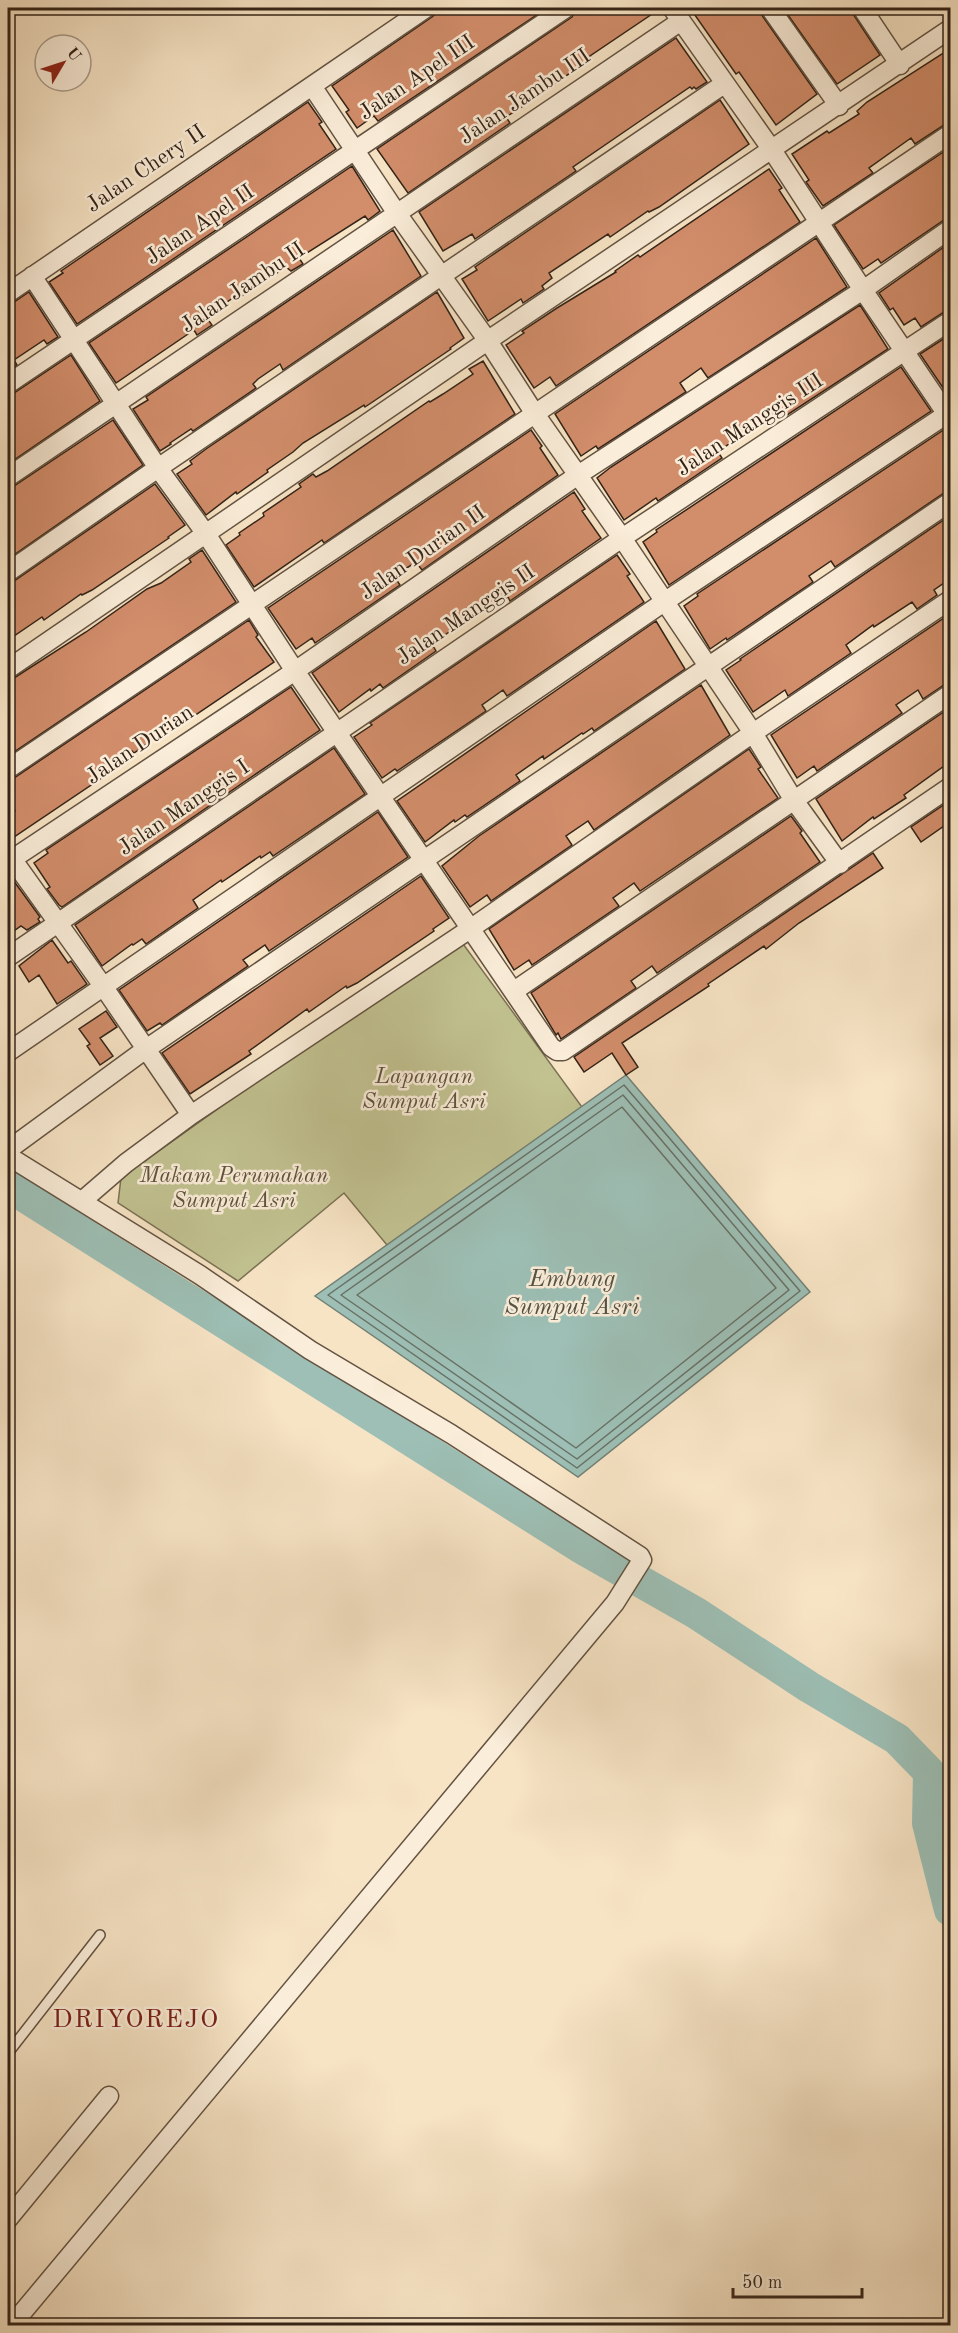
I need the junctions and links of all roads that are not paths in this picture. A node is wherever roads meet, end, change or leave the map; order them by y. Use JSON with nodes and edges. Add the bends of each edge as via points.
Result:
{"nodes":[{"id":1,"x":426,"y":8,"type":"edge"},
{"id":2,"x":566,"y":8,"type":"edge"},
{"id":3,"x":770,"y":8,"type":"edge"},
{"id":4,"x":862,"y":8,"type":"edge"},
{"id":5,"x":676,"y":14,"type":"edge"},
{"id":6,"x":951,"y":29,"type":"edge"},
{"id":7,"x":900,"y":65,"type":"junction"},
{"id":8,"x":724,"y":84,"type":"junction"},
{"id":9,"x":312,"y":86,"type":"junction"},
{"id":10,"x":838,"y":106,"type":"junction"},
{"id":11,"x":951,"y":134,"type":"edge"},
{"id":12,"x":354,"y":149,"type":"junction"},
{"id":13,"x":772,"y":150,"type":"junction"},
{"id":14,"x":396,"y":212,"type":"junction"},
{"id":15,"x":819,"y":224,"type":"junction"},
{"id":16,"x":951,"y":229,"type":"edge"},
{"id":17,"x":32,"y":276,"type":"junction"},
{"id":18,"x":443,"y":276,"type":"junction"},
{"id":19,"x":863,"y":290,"type":"junction"},
{"id":20,"x":8,"y":292,"type":"edge"},
{"id":21,"x":951,"y":321,"type":"edge"},
{"id":22,"x":74,"y":340,"type":"junction"},
{"id":23,"x":488,"y":341,"type":"junction"},
{"id":24,"x":905,"y":352,"type":"junction"},
{"id":25,"x":8,"y":384,"type":"edge"},
{"id":26,"x":117,"y":404,"type":"junction"},
{"id":27,"x":535,"y":414,"type":"junction"},
{"id":28,"x":950,"y":415,"type":"edge"},
{"id":29,"x":158,"y":468,"type":"junction"},
{"id":30,"x":578,"y":475,"type":"junction"},
{"id":31,"x":8,"y":477,"type":"edge"},
{"id":32,"x":951,"y":502,"type":"edge"},
{"id":33,"x":206,"y":534,"type":"junction"},
{"id":34,"x":622,"y":538,"type":"junction"},
{"id":35,"x":8,"y":572,"type":"edge"},
{"id":36,"x":951,"y":600,"type":"edge"},
{"id":37,"x":664,"y":602,"type":"junction"},
{"id":38,"x":251,"y":604,"type":"junction"},
{"id":39,"x":707,"y":666,"type":"junction"},
{"id":40,"x":8,"y":669,"type":"edge"},
{"id":41,"x":295,"y":671,"type":"junction"},
{"id":42,"x":951,"y":694,"type":"edge"},
{"id":43,"x":338,"y":732,"type":"junction"},
{"id":44,"x":753,"y":733,"type":"junction"},
{"id":45,"x":8,"y":769,"type":"edge"},
{"id":46,"x":951,"y":787,"type":"edge"},
{"id":47,"x":381,"y":796,"type":"junction"},
{"id":48,"x":794,"y":799,"type":"junction"},
{"id":49,"x":9,"y":858,"type":"edge"},
{"id":50,"x":424,"y":859,"type":"junction"},
{"id":51,"x":840,"y":864,"type":"junction"},
{"id":52,"x":57,"y":923,"type":"junction"},
{"id":53,"x":470,"y":929,"type":"junction"},
{"id":54,"x":8,"y":957,"type":"edge"},
{"id":55,"x":103,"y":986,"type":"junction"},
{"id":56,"x":514,"y":991,"type":"junction"},
{"id":57,"x":146,"y":1049,"type":"junction"},
{"id":58,"x":8,"y":1052,"type":"edge"},
{"id":59,"x":191,"y":1115,"type":"junction"},
{"id":60,"x":8,"y":1150,"type":"edge"},
{"id":61,"x":8,"y":1156,"type":"edge"},
{"id":62,"x":82,"y":1201,"type":"junction"},
{"id":63,"x":100,"y":1935,"type":"dead end"},
{"id":64,"x":8,"y":2053,"type":"edge"},
{"id":65,"x":110,"y":2096,"type":"dead end"},
{"id":66,"x":8,"y":2219,"type":"edge"},
{"id":67,"x":11,"y":2325,"type":"edge"}],
"edges":[{"from":1,"to":9,"type":"street","name":"Jalan Chery II"},
{"from":2,"to":12,"type":"street","name":"Jalan Apel III"},
{"from":3,"to":10,"type":"street"},
{"from":4,"to":7,"type":"street"},
{"from":5,"to":8,"type":"street"},
{"from":5,"to":14,"type":"street","name":"Jalan Jambu III"},
{"from":6,"to":7,"type":"street"},
{"from":7,"to":10,"type":"street"},
{"from":8,"to":13,"type":"street"},
{"from":8,"to":18,"type":"street"},
{"from":9,"to":12,"type":"street"},
{"from":9,"to":17,"type":"street","name":"Jalan Chery II"},
{"from":10,"to":13,"type":"street"},
{"from":11,"to":15,"type":"street"},
{"from":12,"to":14,"type":"street"},
{"from":12,"to":22,"type":"street","name":"Jalan Apel II"},
{"from":13,"to":15,"type":"street"},
{"from":13,"to":23,"type":"street"},
{"from":14,"to":18,"type":"street"},
{"from":14,"to":26,"type":"street","name":"Jalan Jambu II"},
{"from":15,"to":19,"type":"street"},
{"from":15,"to":27,"type":"street"},
{"from":16,"to":19,"type":"street","name":"Jalan Durian II"},
{"from":17,"to":20,"type":"street","name":"Jalan Chery II"},
{"from":17,"to":22,"type":"street"},
{"from":18,"to":23,"type":"street"},
{"from":18,"to":29,"type":"street"},
{"from":19,"to":24,"type":"street"},
{"from":19,"to":30,"type":"street","name":"Jalan Durian II"},
{"from":21,"to":24,"type":"street","name":"Jalan Manggis III"},
{"from":22,"to":25,"type":"street","name":"Jalan Apel II"},
{"from":22,"to":26,"type":"street"},
{"from":23,"to":27,"type":"street"},
{"from":23,"to":33,"type":"street"},
{"from":24,"to":28,"type":"street"},
{"from":24,"to":34,"type":"street","name":"Jalan Manggis III"},
{"from":26,"to":29,"type":"street"},
{"from":26,"to":31,"type":"street","name":"Jalan Jambu II"},
{"from":27,"to":30,"type":"street"},
{"from":27,"to":38,"type":"street"},
{"from":28,"to":37,"type":"street"},
{"from":29,"to":33,"type":"street"},
{"from":29,"to":35,"type":"street"},
{"from":30,"to":34,"type":"street"},
{"from":30,"to":41,"type":"street","name":"Jalan Durian II"},
{"from":32,"to":39,"type":"street"},
{"from":33,"to":38,"type":"street"},
{"from":33,"to":40,"type":"street"},
{"from":34,"to":37,"type":"street"},
{"from":34,"to":43,"type":"street","name":"Jalan Manggis II"},
{"from":36,"to":44,"type":"street"},
{"from":37,"to":39,"type":"street"},
{"from":37,"to":47,"type":"street"},
{"from":38,"to":41,"type":"street"},
{"from":38,"to":45,"type":"street"},
{"from":39,"to":44,"type":"street"},
{"from":39,"to":50,"type":"street"},
{"from":41,"to":43,"type":"street"},
{"from":41,"to":49,"type":"street","name":"Jalan Durian"},
{"from":42,"to":48,"type":"street"},
{"from":43,"to":47,"type":"street"},
{"from":43,"to":52,"type":"street","name":"Jalan Manggis I"},
{"from":44,"to":48,"type":"street"},
{"from":44,"to":53,"type":"street"},
{"from":46,"to":51,"type":"street"},
{"from":47,"to":50,"type":"street"},
{"from":47,"to":55,"type":"street"},
{"from":48,"to":51,"type":"street"},
{"from":48,"to":56,"type":"street"},
{"from":49,"to":52,"type":"street"},
{"from":50,"to":53,"type":"street"},
{"from":50,"to":57,"type":"street"},
{"from":51,"to":56,"type":"street","via":[[563,1051],[551,1047]]},
{"from":52,"to":54,"type":"street","name":"Jalan Manggis I"},
{"from":52,"to":55,"type":"street"},
{"from":53,"to":56,"type":"street"},
{"from":53,"to":59,"type":"street"},
{"from":55,"to":57,"type":"street"},
{"from":55,"to":58,"type":"street"},
{"from":57,"to":59,"type":"street"},
{"from":57,"to":60,"type":"street"},
{"from":59,"to":62,"type":"street"},
{"from":61,"to":62,"type":"street"},
{"from":62,"to":67,"type":"street","via":[[310,1350],[451,1434],[640,1556],[640,1565],[620,1598]]},
{"from":63,"to":64,"type":"lane"},
{"from":65,"to":66,"type":"street"}]}
